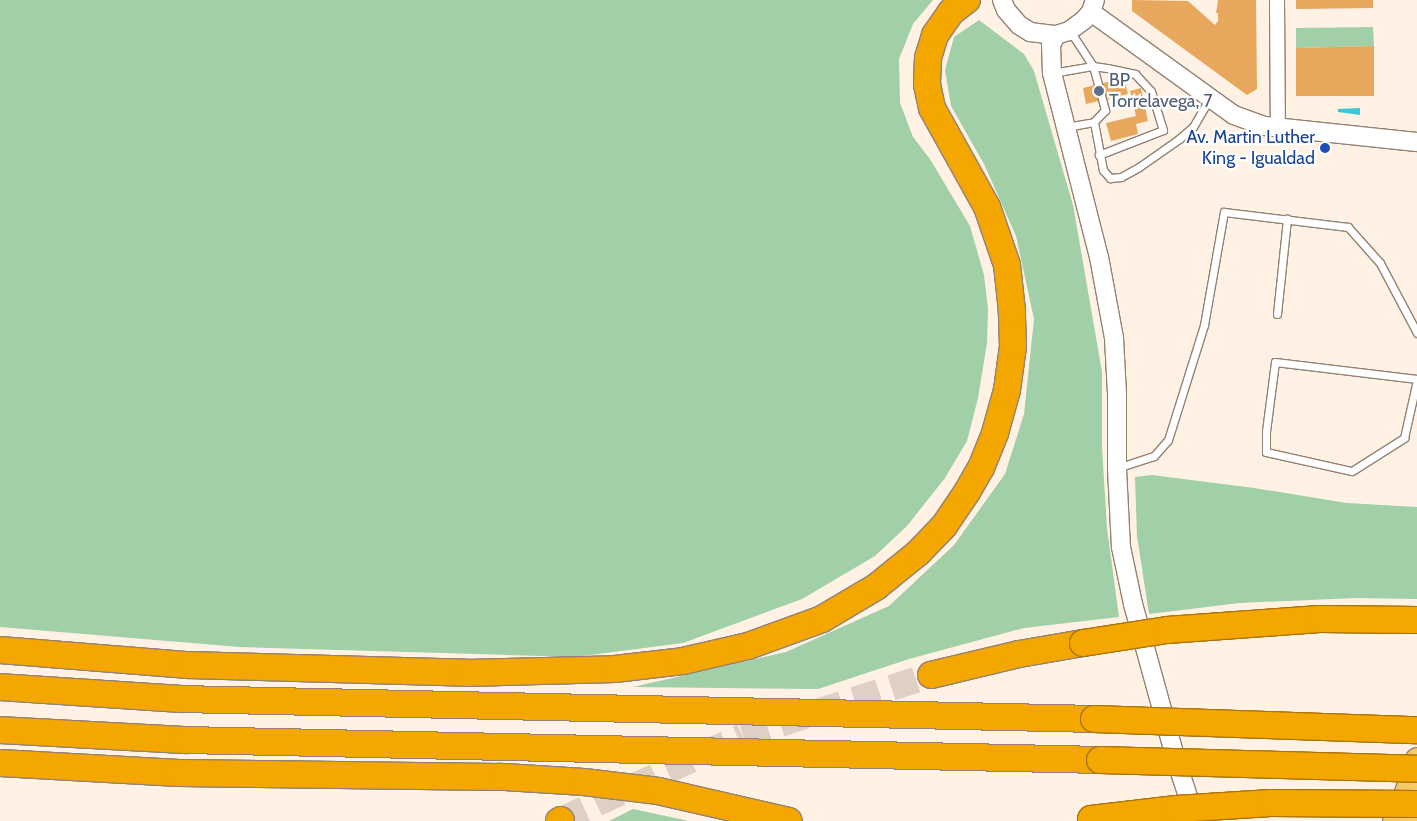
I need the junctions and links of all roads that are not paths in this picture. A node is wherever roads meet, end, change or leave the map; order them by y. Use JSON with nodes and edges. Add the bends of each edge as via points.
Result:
{"nodes":[{"id":1,"x":967,"y":0,"type":"edge"},
{"id":2,"x":1002,"y":0,"type":"edge"},
{"id":3,"x":1277,"y":0,"type":"edge"},
{"id":4,"x":1093,"y":6,"type":"edge"},
{"id":5,"x":1030,"y":32,"type":"junction"},
{"id":6,"x":1063,"y":33,"type":"junction"},
{"id":7,"x":1093,"y":66,"type":"junction"},
{"id":8,"x":1052,"y":73,"type":"junction"},
{"id":9,"x":1209,"y":99,"type":"junction"},
{"id":10,"x":1094,"y":122,"type":"junction"},
{"id":11,"x":1066,"y":127,"type":"junction"},
{"id":12,"x":1278,"y":128,"type":"junction"},
{"id":13,"x":1417,"y":142,"type":"edge"},
{"id":14,"x":1099,"y":155,"type":"junction"},
{"id":15,"x":1288,"y":220,"type":"junction"},
{"id":16,"x":1277,"y":314,"type":"dead end"},
{"id":17,"x":1417,"y":333,"type":"edge"},
{"id":18,"x":1417,"y":379,"type":"edge"},
{"id":19,"x":1117,"y":468,"type":"junction"},
{"id":20,"x":1417,"y":620,"type":"edge"},
{"id":21,"x":0,"y":650,"type":"edge"},
{"id":22,"x":931,"y":675,"type":"tunnel mouth"},
{"id":23,"x":0,"y":687,"type":"edge"},
{"id":24,"x":0,"y":730,"type":"edge"},
{"id":25,"x":1417,"y":730,"type":"edge"},
{"id":26,"x":1417,"y":759,"type":"edge"},
{"id":27,"x":0,"y":763,"type":"edge"},
{"id":28,"x":1417,"y":769,"type":"edge"},
{"id":29,"x":1417,"y":804,"type":"edge"},
{"id":30,"x":1084,"y":820,"type":"edge"},
{"id":31,"x":789,"y":821,"type":"edge"},
{"id":32,"x":1196,"y":821,"type":"edge"},
{"id":33,"x":1394,"y":821,"type":"edge"}],
"edges":[{"from":1,"to":21,"type":"highway","via":[[951,12],[935,34],[928,58],[927,85],[932,108],[987,207],[1007,265],[1013,346],[1007,390],[995,433],[967,492],[944,526],[918,553],[876,587],[822,619],[748,646],[683,661],[615,669],[467,672],[188,665]]},
{"from":2,"to":5,"type":"street","via":[[1019,25]]},
{"from":3,"to":12,"type":"street"},
{"from":4,"to":6,"type":"street","via":[[1084,20]]},
{"from":4,"to":9,"type":"street"},
{"from":5,"to":6,"type":"street"},
{"from":5,"to":8,"type":"street"},
{"from":6,"to":7,"type":"lane"},
{"from":6,"to":8,"type":"street","via":[[1051,45]]},
{"from":7,"to":8,"type":"lane"},
{"from":7,"to":10,"type":"lane","via":[[1105,110]]},
{"from":7,"to":14,"type":"lane","via":[[1135,74],[1151,90],[1163,130]]},
{"from":8,"to":11,"type":"street"},
{"from":9,"to":12,"type":"street","via":[[1234,115]]},
{"from":9,"to":14,"type":"lane","via":[[1193,127],[1121,177],[1110,178],[1103,170]]},
{"from":10,"to":11,"type":"lane"},
{"from":10,"to":14,"type":"lane"},
{"from":11,"to":19,"type":"street","via":[[1099,257],[1114,338],[1118,394]]},
{"from":12,"to":13,"type":"street"},
{"from":15,"to":16,"type":"lane"},
{"from":15,"to":17,"type":"lane","via":[[1348,227],[1380,263]]},
{"from":15,"to":19,"type":"lane","via":[[1224,212],[1204,325],[1168,440],[1154,456]]},
{"from":18,"to":18,"type":"lane","via":[[1404,438],[1352,471],[1266,452],[1275,362]]},
{"from":19,"to":32,"type":"street","via":[[1121,547],[1133,604]]},
{"from":20,"to":22,"type":"highway","bridge":true,"via":[[1320,619],[1167,630],[1019,654]]},
{"from":23,"to":25,"type":"highway","bridge":true,"via":[[180,699]]},
{"from":24,"to":28,"type":"highway","bridge":true,"via":[[185,740]]},
{"from":26,"to":33,"type":"main road"},
{"from":27,"to":31,"type":"highway","via":[[179,773],[505,777],[584,782],[658,791]]},
{"from":29,"to":30,"type":"highway","bridge":true,"via":[[1271,803],[1176,809]]}]}
